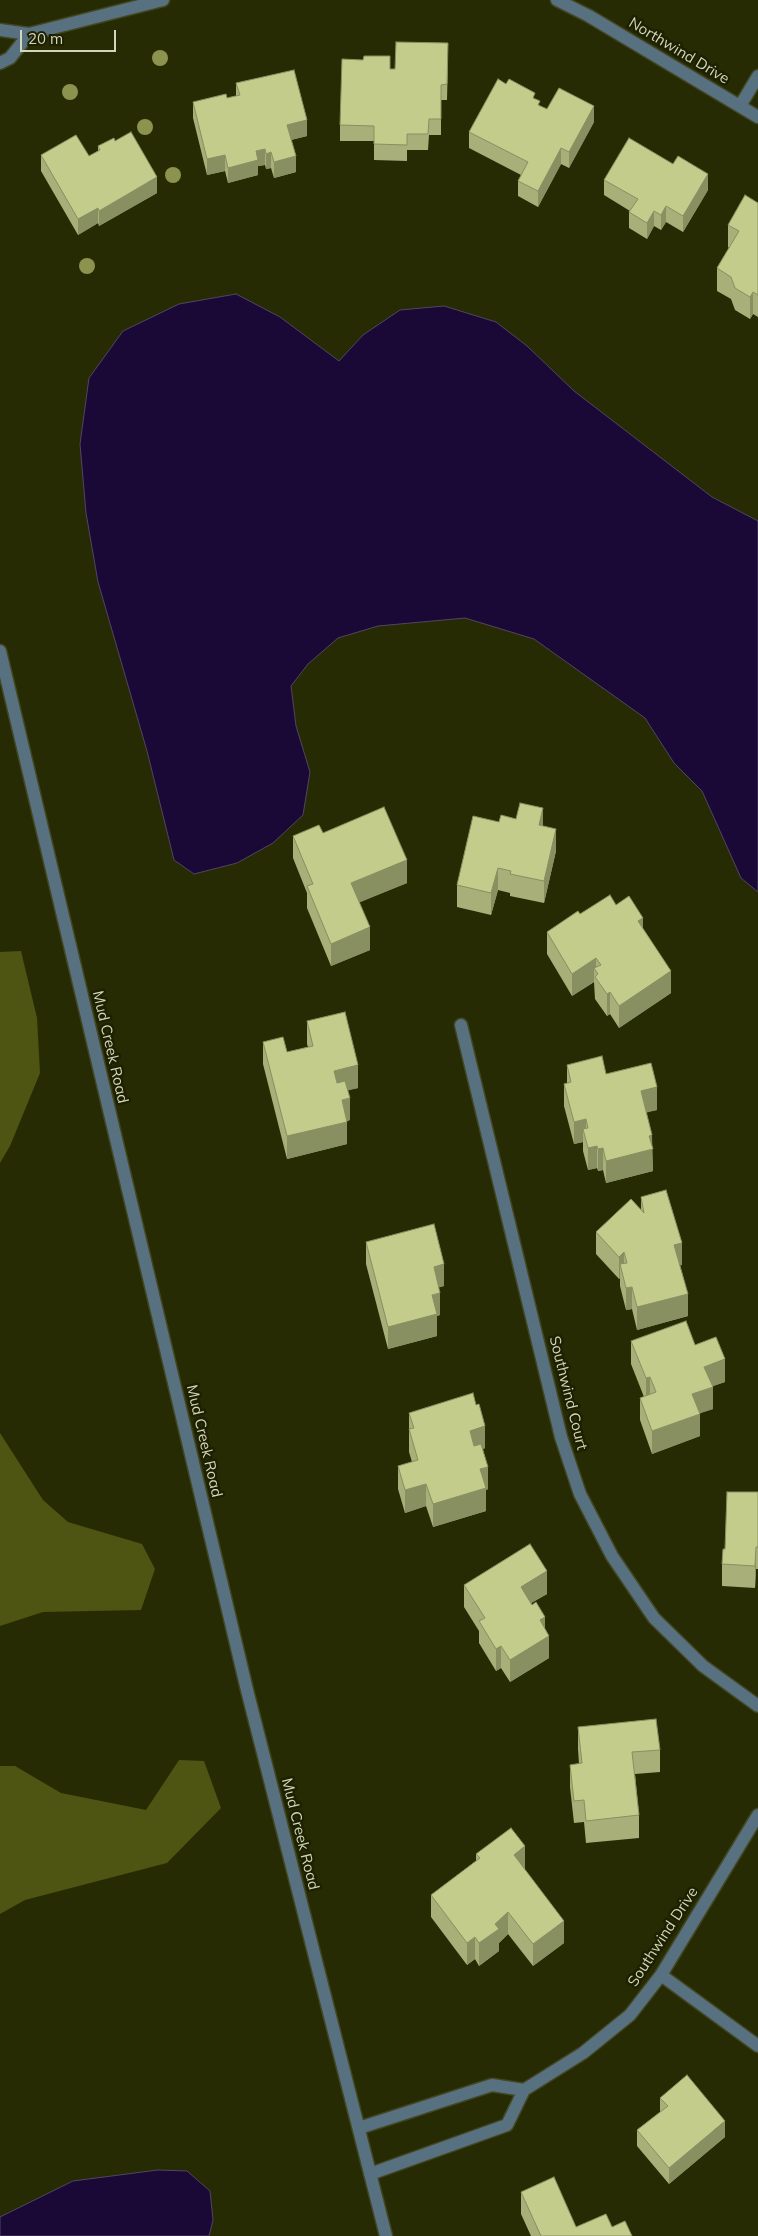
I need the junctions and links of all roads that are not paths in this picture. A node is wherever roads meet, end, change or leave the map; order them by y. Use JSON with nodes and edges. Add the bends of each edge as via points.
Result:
{"nodes":[{"id":1,"x":163,"y":0,"type":"edge"},
{"id":2,"x":557,"y":0,"type":"edge"},
{"id":3,"x":0,"y":30,"type":"edge"},
{"id":4,"x":29,"y":34,"type":"junction"},
{"id":5,"x":0,"y":63,"type":"edge"},
{"id":6,"x":758,"y":76,"type":"edge"},
{"id":7,"x":740,"y":106,"type":"junction"},
{"id":8,"x":758,"y":117,"type":"edge"},
{"id":9,"x":0,"y":651,"type":"edge"},
{"id":10,"x":461,"y":1025,"type":"dead end"},
{"id":11,"x":758,"y":1706,"type":"edge"},
{"id":12,"x":758,"y":1815,"type":"edge"},
{"id":13,"x":661,"y":1975,"type":"junction"},
{"id":14,"x":758,"y":2046,"type":"edge"},
{"id":15,"x":524,"y":2090,"type":"junction"},
{"id":16,"x":359,"y":2128,"type":"junction"},
{"id":17,"x":370,"y":2174,"type":"junction"},
{"id":18,"x":386,"y":2236,"type":"edge"}],
"edges":[{"from":1,"to":4,"type":"street"},
{"from":2,"to":7,"type":"street","name":"Northwind Drive"},
{"from":3,"to":4,"type":"street"},
{"from":4,"to":5,"type":"street","via":[[10,58]]},
{"from":6,"to":7,"type":"street"},
{"from":7,"to":8,"type":"street","name":"Northwind Drive"},
{"from":9,"to":16,"type":"street","name":"Mud Creek Road","via":[[247,1690]]},
{"from":10,"to":11,"type":"street","name":"Southwind Court","via":[[561,1437],[580,1494],[612,1556],[654,1618],[703,1666]]},
{"from":12,"to":13,"type":"street","name":"Southwind Drive"},
{"from":13,"to":14,"type":"street"},
{"from":13,"to":15,"type":"street","name":"Southwind Drive","via":[[630,2015],[583,2053]]},
{"from":15,"to":16,"type":"street","via":[[492,2085]]},
{"from":15,"to":17,"type":"street","via":[[507,2125]]},
{"from":16,"to":17,"type":"street","name":"Mud Creek Road"},
{"from":17,"to":18,"type":"street","name":"Mud Creek Road"}]}
